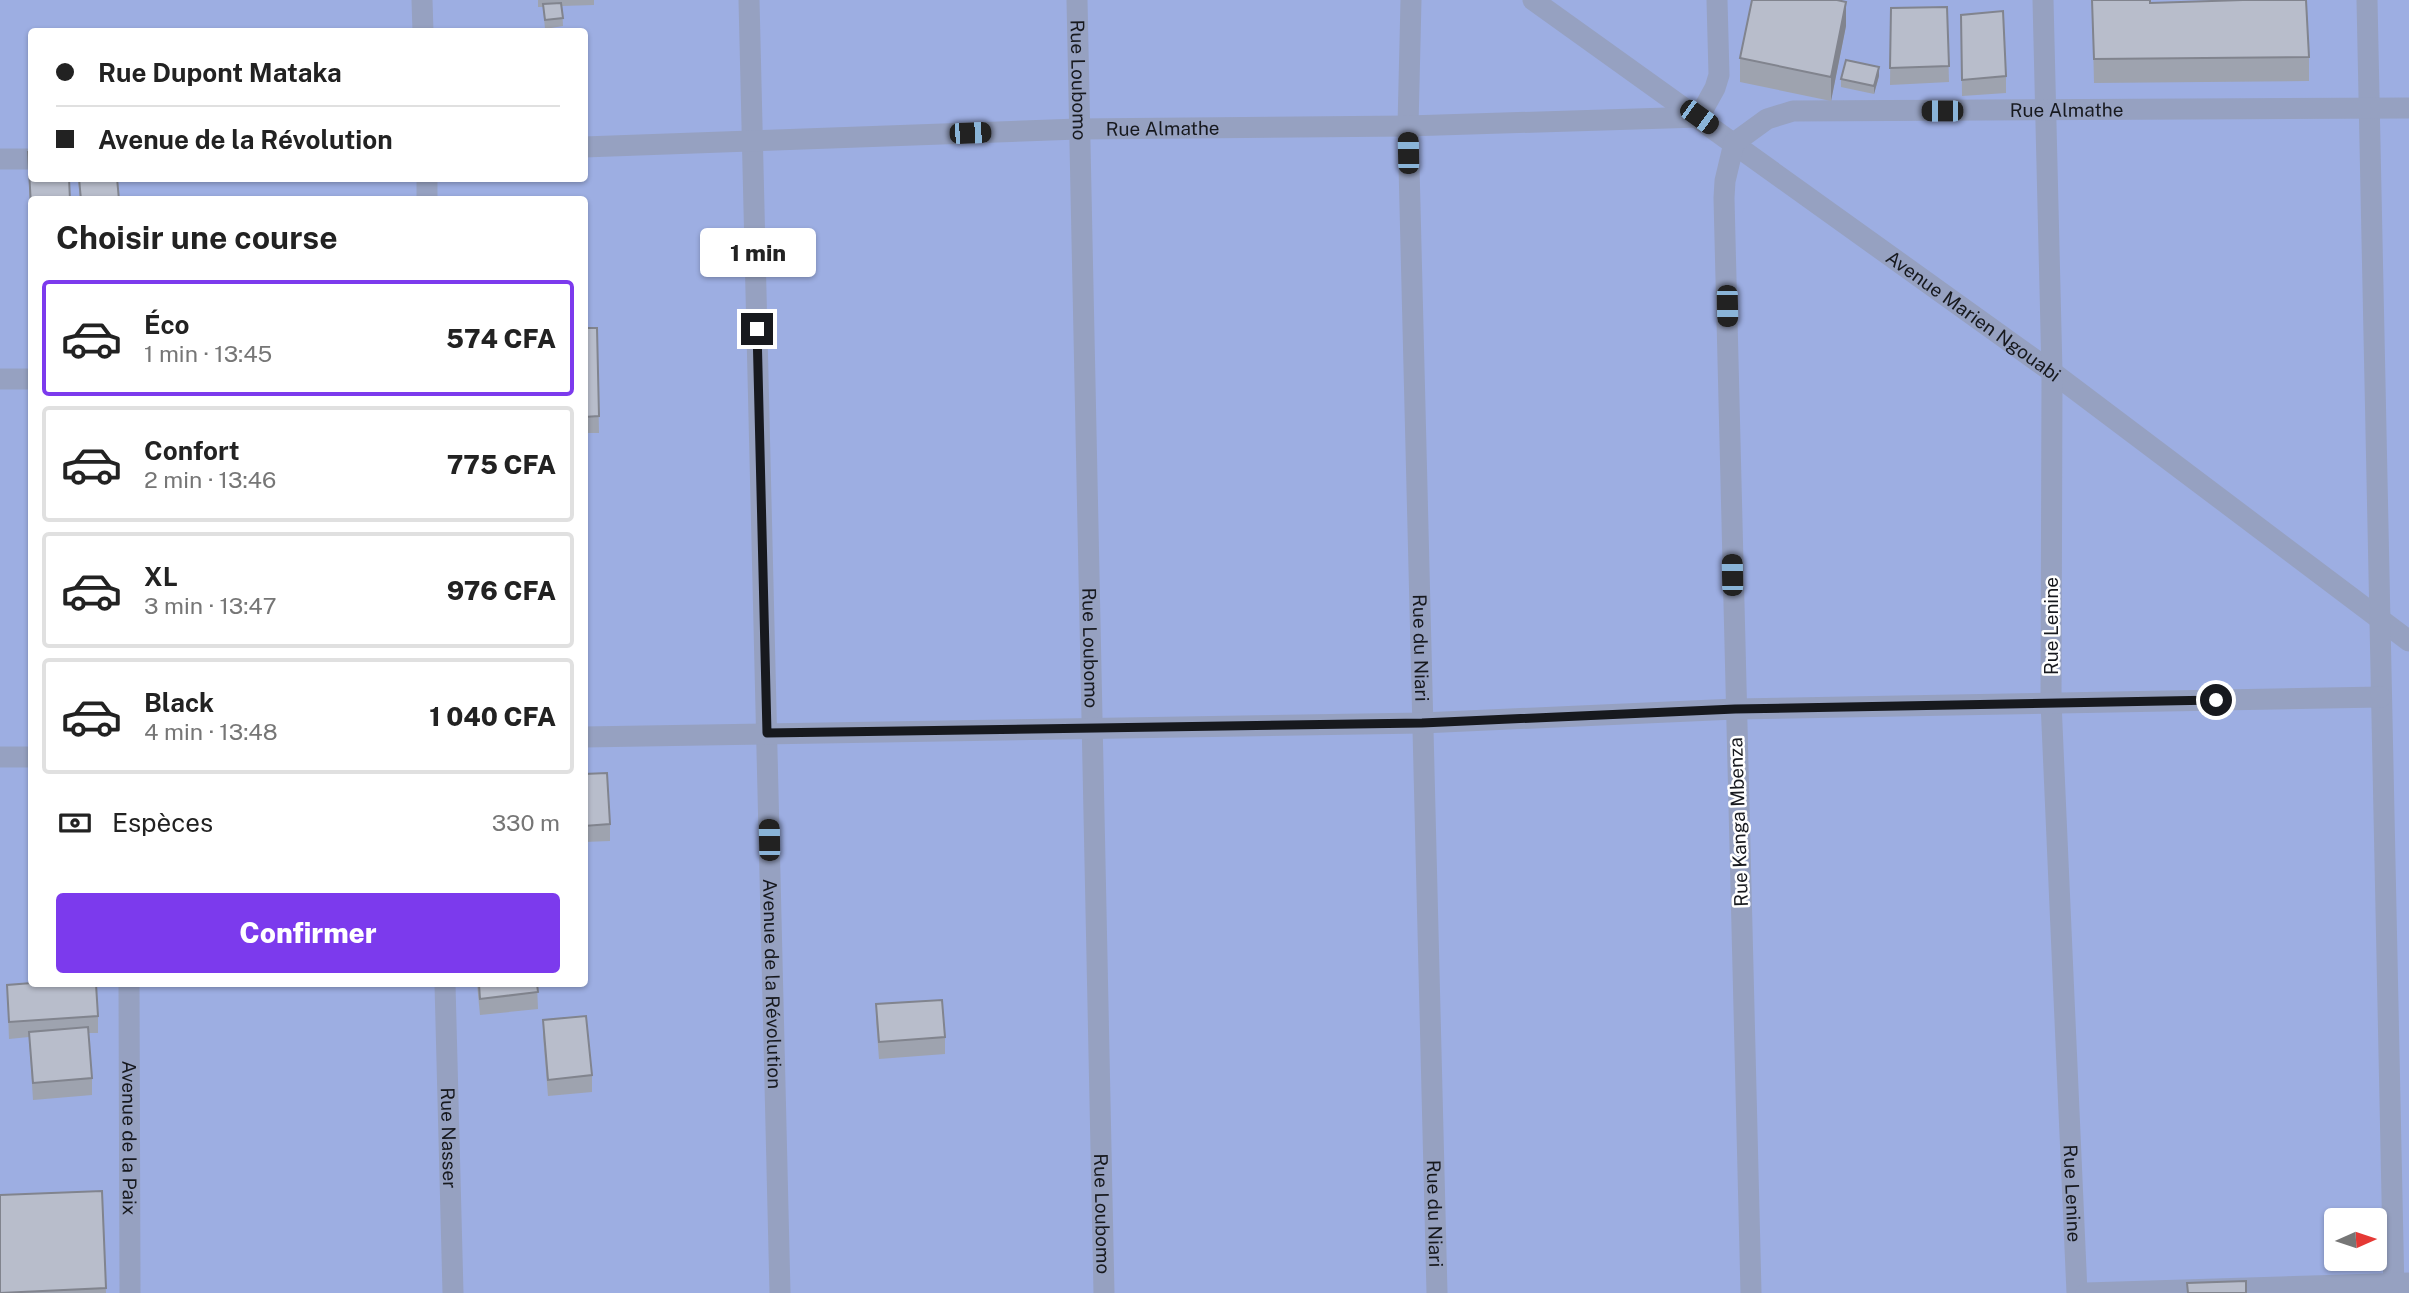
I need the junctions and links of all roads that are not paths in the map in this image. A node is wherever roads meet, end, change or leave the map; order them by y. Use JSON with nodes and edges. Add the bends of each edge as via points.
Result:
{"nodes":[{"id":1,"x":422,"y":0,"type":"edge"},
{"id":2,"x":749,"y":0,"type":"edge"},
{"id":3,"x":1077,"y":0,"type":"edge"},
{"id":4,"x":1411,"y":0,"type":"edge"},
{"id":5,"x":1533,"y":0,"type":"edge"},
{"id":6,"x":1717,"y":0,"type":"edge"},
{"id":7,"x":2043,"y":0,"type":"edge"},
{"id":8,"x":2367,"y":0,"type":"edge"},
{"id":9,"x":423,"y":28,"type":"edge"},
{"id":10,"x":2409,"y":107,"type":"edge"},
{"id":11,"x":2370,"y":108,"type":"junction"},
{"id":12,"x":2045,"y":110,"type":"junction"},
{"id":13,"x":1699,"y":117,"type":"junction"},
{"id":14,"x":1408,"y":126,"type":"junction"},
{"id":15,"x":1078,"y":129,"type":"junction"},
{"id":16,"x":753,"y":141,"type":"junction"},
{"id":17,"x":1734,"y":143,"type":"junction"},
{"id":18,"x":588,"y":147,"type":"edge"},
{"id":19,"x":0,"y":159,"type":"edge"},
{"id":20,"x":28,"y":159,"type":"edge"},
{"id":21,"x":2052,"y":372,"type":"junction"},
{"id":22,"x":0,"y":379,"type":"edge"},
{"id":23,"x":28,"y":379,"type":"edge"},
{"id":24,"x":2380,"y":620,"type":"junction"},
{"id":25,"x":2409,"y":641,"type":"edge"},
{"id":26,"x":2381,"y":698,"type":"junction"},
{"id":27,"x":2051,"y":702,"type":"junction"},
{"id":28,"x":1735,"y":709,"type":"junction"},
{"id":29,"x":1422,"y":723,"type":"junction"},
{"id":30,"x":1093,"y":727,"type":"junction"},
{"id":31,"x":767,"y":733,"type":"junction"},
{"id":32,"x":588,"y":737,"type":"edge"},
{"id":33,"x":0,"y":757,"type":"edge"},
{"id":34,"x":28,"y":757,"type":"edge"},
{"id":35,"x":128,"y":987,"type":"edge"},
{"id":36,"x":445,"y":987,"type":"edge"},
{"id":37,"x":2399,"y":1286,"type":"edge"},
{"id":38,"x":130,"y":1293,"type":"edge"},
{"id":39,"x":453,"y":1293,"type":"edge"},
{"id":40,"x":780,"y":1293,"type":"edge"},
{"id":41,"x":1104,"y":1293,"type":"edge"},
{"id":42,"x":1437,"y":1293,"type":"edge"},
{"id":43,"x":1751,"y":1293,"type":"edge"},
{"id":44,"x":2077,"y":1293,"type":"edge"},
{"id":45,"x":2086,"y":1293,"type":"edge"}],
"edges":[{"from":1,"to":9,"type":"street"},
{"from":2,"to":16,"type":"street","name":"Avenue de la Révolution"},
{"from":3,"to":15,"type":"street","name":"Rue Loubomo"},
{"from":4,"to":14,"type":"street","name":"Rue du Niari"},
{"from":5,"to":13,"type":"street","name":"Avenue Marien Ngouabi"},
{"from":6,"to":13,"type":"street","via":[[1719,75]]},
{"from":7,"to":12,"type":"street","name":"Rue Lenine"},
{"from":8,"to":11,"type":"street"},
{"from":10,"to":11,"type":"street","name":"Rue Almathe"},
{"from":11,"to":12,"type":"street","name":"Rue Almathe"},
{"from":11,"to":24,"type":"street"},
{"from":12,"to":17,"type":"street","name":"Rue Almathe","via":[[1793,111],[1767,119]]},
{"from":12,"to":21,"type":"street","name":"Rue Lenine"},
{"from":13,"to":14,"type":"street","name":"Rue Almathe"},
{"from":13,"to":17,"type":"street","name":"Avenue Marien Ngouabi"},
{"from":14,"to":15,"type":"street","name":"Rue Almathe"},
{"from":14,"to":29,"type":"street","name":"Rue du Niari"},
{"from":15,"to":16,"type":"street","name":"Rue Almathe"},
{"from":15,"to":30,"type":"street","name":"Rue Loubomo"},
{"from":16,"to":18,"type":"street","name":"Rue Almathe"},
{"from":16,"to":31,"type":"street","name":"Avenue de la Révolution"},
{"from":17,"to":21,"type":"street","name":"Avenue Marien Ngouabi"},
{"from":17,"to":28,"type":"street","name":"Rue Kanga Mbenza","via":[[1724,198]]},
{"from":19,"to":20,"type":"street"},
{"from":21,"to":24,"type":"street","name":"Avenue Marien Ngouabi"},
{"from":21,"to":27,"type":"street","name":"Rue Lenine"},
{"from":22,"to":23,"type":"street"},
{"from":24,"to":25,"type":"street","name":"Avenue Marien Ngouabi"},
{"from":24,"to":26,"type":"street"},
{"from":26,"to":27,"type":"street"},
{"from":26,"to":37,"type":"street"},
{"from":27,"to":28,"type":"street"},
{"from":27,"to":44,"type":"street","name":"Rue Lenine"},
{"from":28,"to":29,"type":"street"},
{"from":28,"to":43,"type":"street","name":"Rue Kanga Mbenza"},
{"from":29,"to":30,"type":"street"},
{"from":29,"to":42,"type":"street","name":"Rue du Niari"},
{"from":30,"to":31,"type":"street"},
{"from":30,"to":41,"type":"street","name":"Rue Loubomo"},
{"from":31,"to":32,"type":"street"},
{"from":31,"to":40,"type":"street","name":"Avenue de la Révolution"},
{"from":33,"to":34,"type":"street"},
{"from":35,"to":38,"type":"street","name":"Avenue de la Paix"},
{"from":36,"to":39,"type":"street","name":"Rue Nasser"},
{"from":37,"to":45,"type":"street"}]}
